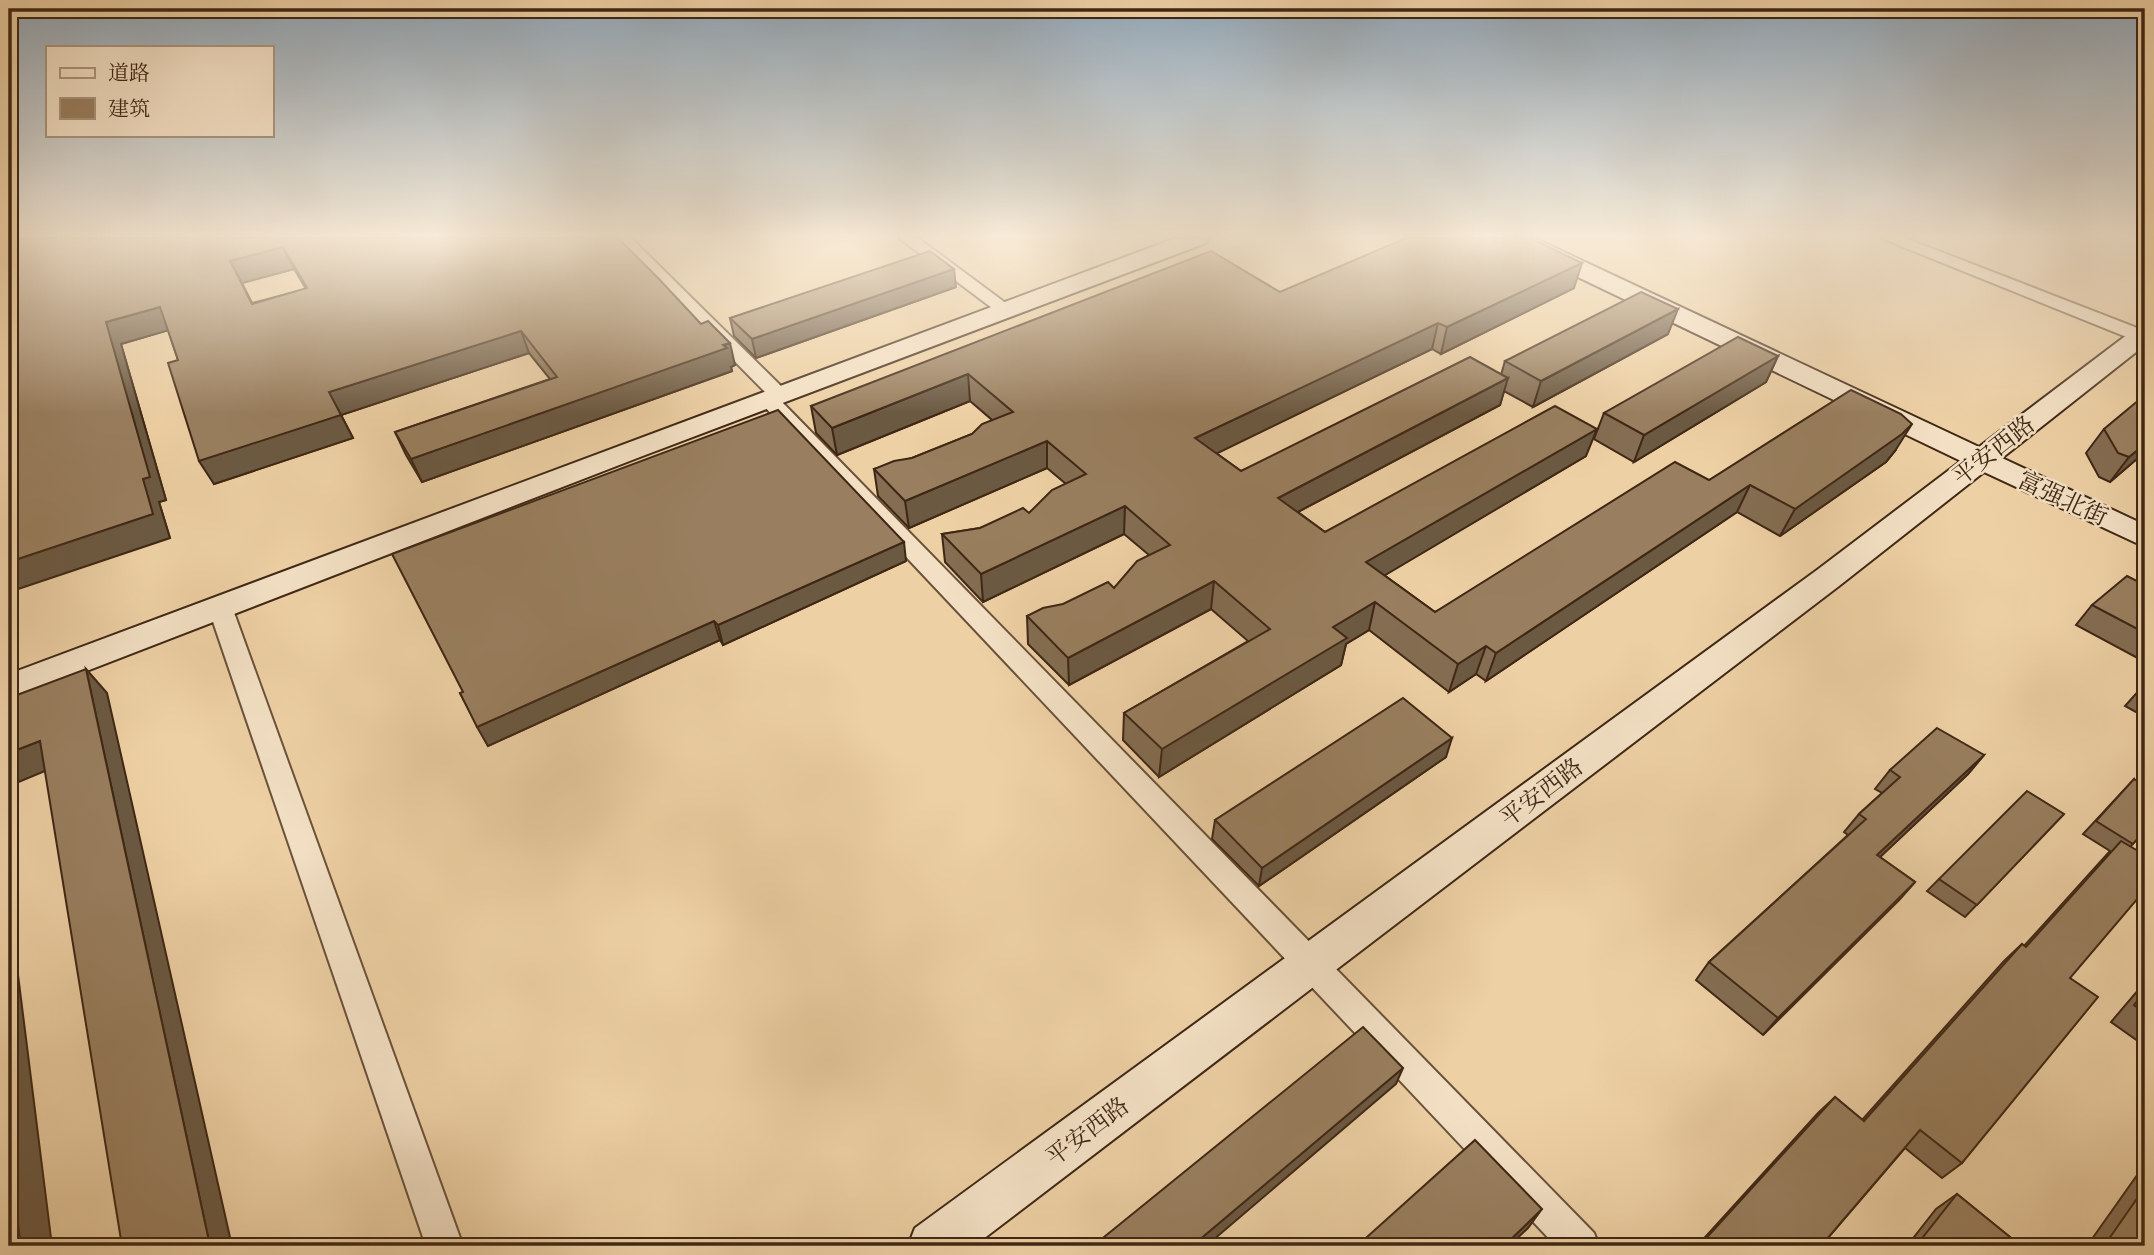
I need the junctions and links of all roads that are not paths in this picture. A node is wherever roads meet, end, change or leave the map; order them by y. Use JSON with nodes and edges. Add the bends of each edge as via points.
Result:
{"nodes":[{"id":1,"x":677,"y":297,"type":"edge"},
{"id":2,"x":987,"y":297,"type":"edge"},
{"id":3,"x":1042,"y":297,"type":"edge"},
{"id":4,"x":1637,"y":297,"type":"edge"},
{"id":5,"x":2041,"y":297,"type":"edge"},
{"id":6,"x":1006,"y":310,"type":"junction"},
{"id":7,"x":2143,"y":335,"type":"edge"},
{"id":8,"x":774,"y":397,"type":"junction"},
{"id":9,"x":1981,"y":459,"type":"junction"},
{"id":10,"x":2145,"y":537,"type":"edge"},
{"id":11,"x":220,"y":607,"type":"junction"},
{"id":12,"x":9,"y":688,"type":"edge"},
{"id":13,"x":1308,"y":965,"type":"junction"},
{"id":14,"x":445,"y":1246,"type":"edge"},
{"id":15,"x":933,"y":1246,"type":"edge"},
{"id":16,"x":1581,"y":1246,"type":"edge"}],
"edges":[{"from":1,"to":8,"type":"street"},
{"from":2,"to":6,"type":"street"},
{"from":3,"to":6,"type":"street"},
{"from":4,"to":9,"type":"street","name":"富强北街"},
{"from":5,"to":7,"type":"street"},
{"from":6,"to":8,"type":"street"},
{"from":7,"to":9,"type":"street","name":"平安西路"},
{"from":8,"to":11,"type":"street"},
{"from":8,"to":13,"type":"street"},
{"from":9,"to":10,"type":"street","name":"富强北街"},
{"from":9,"to":13,"type":"street","name":"平安西路"},
{"from":11,"to":12,"type":"street"},
{"from":11,"to":14,"type":"street"},
{"from":13,"to":15,"type":"street","name":"平安西路"},
{"from":13,"to":16,"type":"street"}]}
